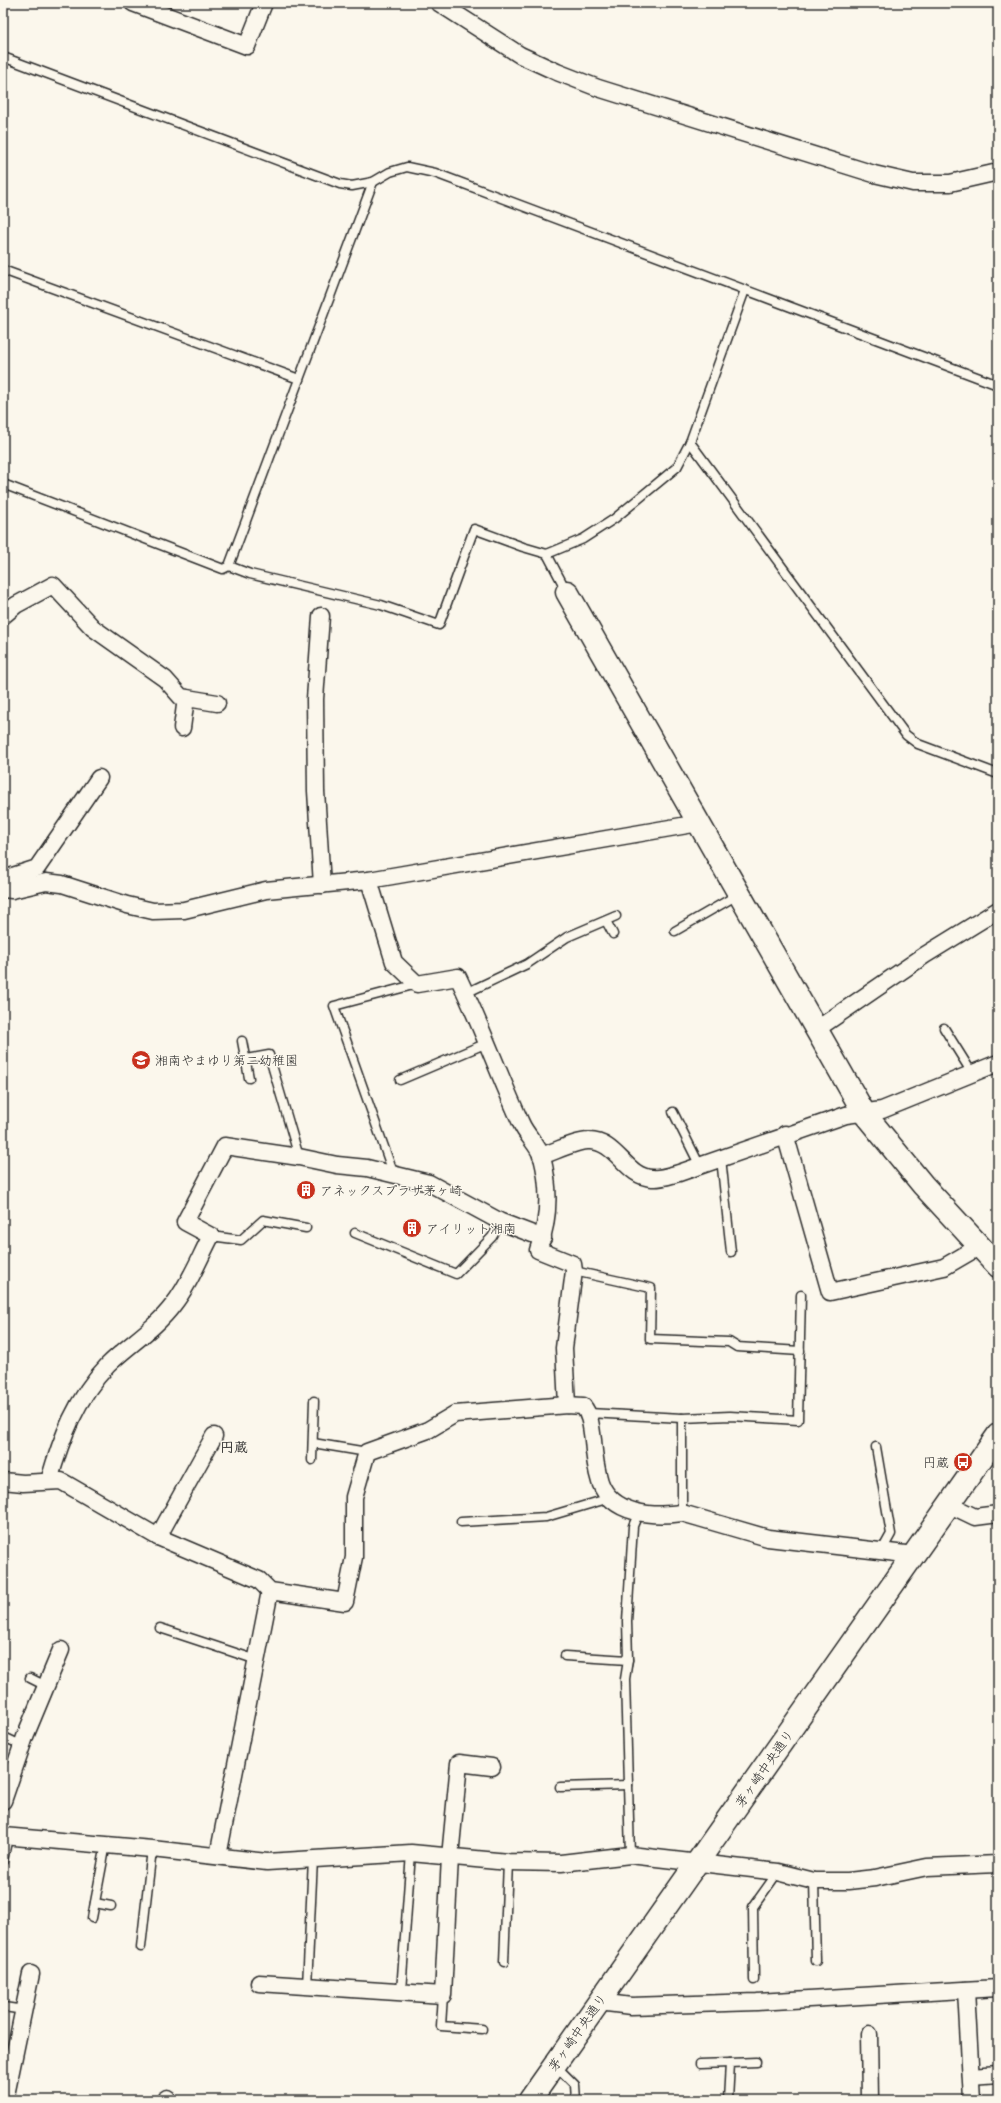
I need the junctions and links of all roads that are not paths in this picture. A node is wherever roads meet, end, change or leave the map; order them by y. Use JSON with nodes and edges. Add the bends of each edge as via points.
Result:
{"nodes":[{"id":1,"x":133,"y":3,"type":"edge"},
{"id":2,"x":264,"y":3,"type":"edge"},
{"id":3,"x":439,"y":3,"type":"edge"},
{"id":4,"x":3,"y":57,"type":"edge"},
{"id":5,"x":998,"y":172,"type":"edge"},
{"id":6,"x":373,"y":182,"type":"junction"},
{"id":7,"x":3,"y":270,"type":"edge"},
{"id":8,"x":745,"y":290,"type":"junction"},
{"id":9,"x":299,"y":380,"type":"junction"},
{"id":10,"x":998,"y":385,"type":"edge"},
{"id":11,"x":690,"y":442,"type":"junction"},
{"id":12,"x":3,"y":484,"type":"edge"},
{"id":13,"x":547,"y":554,"type":"junction"},
{"id":14,"x":229,"y":566,"type":"junction"},
{"id":15,"x":567,"y":592,"type":"joint"},
{"id":16,"x":3,"y":616,"type":"edge"},
{"id":17,"x":321,"y":616,"type":"dead end"},
{"id":18,"x":186,"y":698,"type":"junction"},
{"id":19,"x":217,"y":703,"type":"dead end"},
{"id":20,"x":182,"y":728,"type":"dead end"},
{"id":21,"x":998,"y":774,"type":"edge"},
{"id":22,"x":99,"y":778,"type":"dead end"},
{"id":23,"x":699,"y":823,"type":"junction"},
{"id":24,"x":3,"y":879,"type":"edge"},
{"id":25,"x":369,"y":880,"type":"junction"},
{"id":26,"x":322,"y":885,"type":"junction"},
{"id":27,"x":3,"y":889,"type":"edge"},
{"id":28,"x":740,"y":894,"type":"junction"},
{"id":29,"x":998,"y":910,"type":"edge"},
{"id":30,"x":616,"y":916,"type":"dead end"},
{"id":31,"x":606,"y":921,"type":"junction"},
{"id":32,"x":675,"y":930,"type":"dead end"},
{"id":33,"x":613,"y":934,"type":"dead end"},
{"id":34,"x":416,"y":984,"type":"junction"},
{"id":35,"x":466,"y":993,"type":"junction"},
{"id":36,"x":944,"y":1028,"type":"dead end"},
{"id":37,"x":817,"y":1029,"type":"junction"},
{"id":38,"x":242,"y":1041,"type":"dead end"},
{"id":39,"x":487,"y":1043,"type":"junction"},
{"id":40,"x":246,"y":1058,"type":"junction"},
{"id":41,"x":998,"y":1063,"type":"edge"},
{"id":42,"x":972,"y":1073,"type":"junction"},
{"id":43,"x":249,"y":1078,"type":"dead end"},
{"id":44,"x":400,"y":1080,"type":"dead end"},
{"id":45,"x":673,"y":1112,"type":"dead end"},
{"id":46,"x":864,"y":1113,"type":"junction"},
{"id":47,"x":785,"y":1134,"type":"junction"},
{"id":48,"x":541,"y":1156,"type":"junction"},
{"id":49,"x":299,"y":1157,"type":"junction"},
{"id":50,"x":721,"y":1158,"type":"junction"},
{"id":51,"x":700,"y":1166,"type":"junction"},
{"id":52,"x":394,"y":1175,"type":"junction"},
{"id":53,"x":501,"y":1222,"type":"junction"},
{"id":54,"x":306,"y":1228,"type":"dead end"},
{"id":55,"x":355,"y":1233,"type":"dead end"},
{"id":56,"x":211,"y":1236,"type":"junction"},
{"id":57,"x":543,"y":1238,"type":"junction"},
{"id":58,"x":980,"y":1246,"type":"junction"},
{"id":59,"x":731,"y":1252,"type":"dead end"},
{"id":60,"x":998,"y":1266,"type":"edge"},
{"id":61,"x":574,"y":1271,"type":"junction"},
{"id":62,"x":802,"y":1295,"type":"dead end"},
{"id":63,"x":800,"y":1351,"type":"junction"},
{"id":64,"x":314,"y":1401,"type":"dead end"},
{"id":65,"x":567,"y":1405,"type":"junction"},
{"id":66,"x":589,"y":1413,"type":"junction"},
{"id":67,"x":682,"y":1418,"type":"junction"},
{"id":68,"x":998,"y":1435,"type":"edge"},
{"id":69,"x":214,"y":1436,"type":"dead end"},
{"id":70,"x":313,"y":1443,"type":"junction"},
{"id":71,"x":876,"y":1446,"type":"dead end"},
{"id":72,"x":367,"y":1452,"type":"junction"},
{"id":73,"x":312,"y":1460,"type":"dead end"},
{"id":74,"x":3,"y":1481,"type":"edge"},
{"id":75,"x":49,"y":1481,"type":"junction"},
{"id":76,"x":610,"y":1498,"type":"junction"},
{"id":77,"x":950,"y":1505,"type":"junction"},
{"id":78,"x":640,"y":1512,"type":"junction"},
{"id":79,"x":682,"y":1513,"type":"junction"},
{"id":80,"x":998,"y":1514,"type":"edge"},
{"id":81,"x":461,"y":1522,"type":"dead end"},
{"id":82,"x":158,"y":1537,"type":"junction"},
{"id":83,"x":881,"y":1552,"type":"junction"},
{"id":84,"x":914,"y":1556,"type":"junction"},
{"id":85,"x":270,"y":1591,"type":"junction"},
{"id":86,"x":160,"y":1628,"type":"dead end"},
{"id":87,"x":61,"y":1650,"type":"dead end"},
{"id":88,"x":565,"y":1656,"type":"dead end"},
{"id":89,"x":257,"y":1660,"type":"junction"},
{"id":90,"x":628,"y":1660,"type":"junction"},
{"id":91,"x":30,"y":1678,"type":"dead end"},
{"id":92,"x":46,"y":1686,"type":"junction"},
{"id":93,"x":4,"y":1737,"type":"dead end"},
{"id":94,"x":23,"y":1746,"type":"junction"},
{"id":95,"x":492,"y":1767,"type":"dead end"},
{"id":96,"x":628,"y":1785,"type":"junction"},
{"id":97,"x":560,"y":1787,"type":"dead end"},
{"id":98,"x":3,"y":1801,"type":"edge"},
{"id":99,"x":6,"y":1837,"type":"edge"},
{"id":100,"x":106,"y":1844,"type":"junction"},
{"id":101,"x":152,"y":1849,"type":"junction"},
{"id":102,"x":411,"y":1853,"type":"junction"},
{"id":103,"x":218,"y":1856,"type":"junction"},
{"id":104,"x":630,"y":1856,"type":"junction"},
{"id":105,"x":450,"y":1857,"type":"junction"},
{"id":106,"x":313,"y":1859,"type":"junction"},
{"id":107,"x":3,"y":1861,"type":"edge"},
{"id":108,"x":508,"y":1862,"type":"junction"},
{"id":109,"x":697,"y":1864,"type":"junction"},
{"id":110,"x":998,"y":1864,"type":"edge"},
{"id":111,"x":778,"y":1872,"type":"junction"},
{"id":112,"x":814,"y":1881,"type":"junction"},
{"id":113,"x":95,"y":1903,"type":"junction"},
{"id":114,"x":111,"y":1906,"type":"dead end"},
{"id":115,"x":92,"y":1918,"type":"dead end"},
{"id":116,"x":141,"y":1947,"type":"dead end"},
{"id":117,"x":816,"y":1960,"type":"dead end"},
{"id":118,"x":504,"y":1962,"type":"dead end"},
{"id":119,"x":31,"y":1974,"type":"dead end"},
{"id":120,"x":754,"y":1980,"type":"dead end"},
{"id":121,"x":259,"y":1983,"type":"dead end"},
{"id":122,"x":307,"y":1986,"type":"junction"},
{"id":123,"x":998,"y":1988,"type":"edge"},
{"id":124,"x":966,"y":1990,"type":"junction"},
{"id":125,"x":401,"y":1991,"type":"junction"},
{"id":126,"x":443,"y":1995,"type":"junction"},
{"id":127,"x":599,"y":2002,"type":"junction"},
{"id":128,"x":4,"y":2007,"type":"edge"},
{"id":129,"x":24,"y":2010,"type":"junction"},
{"id":130,"x":482,"y":2029,"type":"dead end"},
{"id":131,"x":869,"y":2034,"type":"dead end"},
{"id":132,"x":756,"y":2062,"type":"dead end"},
{"id":133,"x":730,"y":2063,"type":"junction"},
{"id":134,"x":700,"y":2064,"type":"dead end"},
{"id":135,"x":554,"y":2065,"type":"junction"},
{"id":136,"x":7,"y":2071,"type":"edge"},
{"id":137,"x":998,"y":2074,"type":"edge"},
{"id":138,"x":971,"y":2076,"type":"junction"},
{"id":139,"x":5,"y":2100,"type":"edge"},
{"id":140,"x":530,"y":2100,"type":"edge"},
{"id":141,"x":576,"y":2100,"type":"edge"},
{"id":142,"x":728,"y":2100,"type":"edge"},
{"id":143,"x":870,"y":2100,"type":"edge"},
{"id":144,"x":972,"y":2100,"type":"edge"}],
"edges":[{"from":1,"to":2,"type":"street","via":[[247,46]]},
{"from":3,"to":5,"type":"street","via":[[495,40],[557,72],[598,88],[874,174],[913,183],[950,183]]},
{"from":4,"to":6,"type":"lane","via":[[340,184],[352,186]]},
{"from":6,"to":8,"type":"lane","via":[[390,172],[407,167],[435,173]]},
{"from":6,"to":9,"type":"lane"},
{"from":7,"to":9,"type":"lane"},
{"from":8,"to":10,"type":"lane"},
{"from":8,"to":11,"type":"lane"},
{"from":9,"to":14,"type":"lane"},
{"from":11,"to":13,"type":"lane","via":[[676,467],[614,519],[583,539]]},
{"from":11,"to":21,"type":"lane","via":[[906,735],[918,744]]},
{"from":12,"to":14,"type":"lane","via":[[223,569]]},
{"from":13,"to":14,"type":"lane","via":[[474,529],[439,625],[381,605],[250,574]]},
{"from":13,"to":15,"type":"lane"},
{"from":15,"to":23,"type":"main road"},
{"from":16,"to":18,"type":"street","via":[[16,605],[53,586],[93,628],[165,679],[181,697]]},
{"from":17,"to":26,"type":"street","via":[[315,699],[316,791]]},
{"from":18,"to":19,"type":"street"},
{"from":18,"to":20,"type":"street"},
{"from":22,"to":24,"type":"street","via":[[37,868]]},
{"from":23,"to":25,"type":"street"},
{"from":23,"to":28,"type":"main road"},
{"from":25,"to":26,"type":"street"},
{"from":25,"to":34,"type":"street","via":[[394,962]]},
{"from":26,"to":27,"type":"street","via":[[266,890],[184,910],[153,911],[62,884],[46,882],[12,890]]},
{"from":28,"to":32,"type":"lane"},
{"from":28,"to":37,"type":"main road"},
{"from":29,"to":37,"type":"street","via":[[925,955]]},
{"from":30,"to":31,"type":"lane"},
{"from":31,"to":33,"type":"lane"},
{"from":31,"to":35,"type":"lane","via":[[567,937],[527,964]]},
{"from":34,"to":35,"type":"street","via":[[458,978]]},
{"from":34,"to":52,"type":"lane","via":[[334,1006]]},
{"from":35,"to":39,"type":"street"},
{"from":36,"to":42,"type":"lane"},
{"from":37,"to":46,"type":"main road"},
{"from":38,"to":40,"type":"lane"},
{"from":39,"to":44,"type":"lane"},
{"from":39,"to":48,"type":"street","via":[[522,1125]]},
{"from":40,"to":43,"type":"lane"},
{"from":40,"to":49,"type":"lane","via":[[269,1055]]},
{"from":41,"to":42,"type":"street"},
{"from":42,"to":46,"type":"street","via":[[882,1110]]},
{"from":45,"to":51,"type":"lane"},
{"from":46,"to":47,"type":"street","via":[[846,1115]]},
{"from":46,"to":58,"type":"main road","via":[[923,1185]]},
{"from":47,"to":50,"type":"street"},
{"from":47,"to":58,"type":"street","via":[[830,1292],[944,1267]]},
{"from":48,"to":51,"type":"street","via":[[587,1141],[610,1147],[640,1175],[653,1178]]},
{"from":48,"to":57,"type":"street","via":[[548,1189]]},
{"from":49,"to":52,"type":"street"},
{"from":49,"to":56,"type":"street","via":[[225,1146],[185,1222]]},
{"from":50,"to":51,"type":"street"},
{"from":50,"to":59,"type":"lane"},
{"from":52,"to":53,"type":"street","via":[[429,1183]]},
{"from":53,"to":55,"type":"lane","via":[[492,1237],[456,1274]]},
{"from":53,"to":57,"type":"street"},
{"from":54,"to":56,"type":"lane","via":[[263,1220],[241,1240]]},
{"from":56,"to":75,"type":"street","via":[[172,1306],[107,1366],[90,1387],[61,1439]]},
{"from":57,"to":61,"type":"street","via":[[538,1250],[573,1264]]},
{"from":58,"to":60,"type":"main road"},
{"from":61,"to":63,"type":"lane","via":[[651,1288],[650,1339],[729,1342],[737,1347]]},
{"from":61,"to":65,"type":"street","via":[[564,1348]]},
{"from":62,"to":63,"type":"lane"},
{"from":63,"to":67,"type":"lane","via":[[798,1420],[730,1416]]},
{"from":64,"to":70,"type":"lane"},
{"from":65,"to":66,"type":"street","via":[[582,1406]]},
{"from":65,"to":72,"type":"street","via":[[455,1414],[428,1430]]},
{"from":66,"to":67,"type":"lane"},
{"from":66,"to":76,"type":"street","via":[[596,1466],[601,1484]]},
{"from":67,"to":79,"type":"lane"},
{"from":68,"to":77,"type":"main road","name":"茅ヶ崎中央通り"},
{"from":69,"to":82,"type":"street"},
{"from":70,"to":72,"type":"lane"},
{"from":70,"to":73,"type":"lane"},
{"from":71,"to":83,"type":"lane","via":[[891,1534]]},
{"from":72,"to":85,"type":"street","via":[[354,1497],[354,1557],[345,1602]]},
{"from":74,"to":75,"type":"street"},
{"from":75,"to":82,"type":"street","via":[[61,1481]]},
{"from":76,"to":78,"type":"street","via":[[621,1507]]},
{"from":76,"to":81,"type":"lane","via":[[546,1517]]},
{"from":77,"to":80,"type":"street","via":[[976,1517]]},
{"from":77,"to":84,"type":"main road","name":"茅ヶ崎中央通り"},
{"from":78,"to":79,"type":"street","via":[[668,1515]]},
{"from":78,"to":90,"type":"lane","via":[[633,1526],[627,1621]]},
{"from":79,"to":83,"type":"street","via":[[768,1538]]},
{"from":82,"to":85,"type":"street","via":[[260,1580]]},
{"from":83,"to":84,"type":"street"},
{"from":84,"to":109,"type":"main road","name":"茅ヶ崎中央通り"},
{"from":85,"to":89,"type":"street"},
{"from":86,"to":89,"type":"lane"},
{"from":87,"to":92,"type":"street"},
{"from":88,"to":90,"type":"lane"},
{"from":89,"to":103,"type":"street"},
{"from":90,"to":96,"type":"lane","via":[[625,1679]]},
{"from":91,"to":92,"type":"lane"},
{"from":92,"to":94,"type":"street"},
{"from":93,"to":94,"type":"lane"},
{"from":94,"to":98,"type":"street"},
{"from":95,"to":105,"type":"street","via":[[459,1763]]},
{"from":96,"to":97,"type":"lane"},
{"from":96,"to":104,"type":"lane"},
{"from":99,"to":100,"type":"street"},
{"from":99,"to":107,"type":"lane"},
{"from":100,"to":101,"type":"street"},
{"from":100,"to":113,"type":"lane"},
{"from":101,"to":103,"type":"street"},
{"from":101,"to":116,"type":"lane"},
{"from":102,"to":105,"type":"street"},
{"from":102,"to":106,"type":"street"},
{"from":102,"to":125,"type":"lane"},
{"from":103,"to":106,"type":"street","via":[[267,1862]]},
{"from":104,"to":108,"type":"street","via":[[560,1863]]},
{"from":104,"to":109,"type":"street"},
{"from":105,"to":108,"type":"street"},
{"from":105,"to":126,"type":"street"},
{"from":106,"to":122,"type":"lane"},
{"from":108,"to":118,"type":"lane"},
{"from":109,"to":111,"type":"street"},
{"from":109,"to":127,"type":"main road","name":"茅ヶ崎中央通り"},
{"from":110,"to":112,"type":"street","via":[[927,1867],[875,1878]]},
{"from":111,"to":112,"type":"street"},
{"from":111,"to":120,"type":"lane","via":[[753,1907]]},
{"from":112,"to":117,"type":"lane"},
{"from":113,"to":114,"type":"lane"},
{"from":113,"to":115,"type":"lane"},
{"from":119,"to":129,"type":"street"},
{"from":121,"to":122,"type":"street"},
{"from":122,"to":125,"type":"street"},
{"from":123,"to":124,"type":"street"},
{"from":124,"to":127,"type":"street","via":[[631,2006]]},
{"from":124,"to":138,"type":"street"},
{"from":125,"to":126,"type":"street"},
{"from":126,"to":130,"type":"lane","via":[[441,2026]]},
{"from":127,"to":135,"type":"main road","name":"茅ヶ崎中央通り"},
{"from":128,"to":129,"type":"lane"},
{"from":129,"to":136,"type":"street"},
{"from":131,"to":143,"type":"street"},
{"from":132,"to":133,"type":"lane"},
{"from":133,"to":134,"type":"lane"},
{"from":133,"to":142,"type":"lane"},
{"from":135,"to":140,"type":"main road","name":"茅ヶ崎中央通り"},
{"from":135,"to":141,"type":"lane","via":[[575,2085]]},
{"from":136,"to":139,"type":"street"},
{"from":137,"to":138,"type":"street"},
{"from":138,"to":144,"type":"street"}]}
